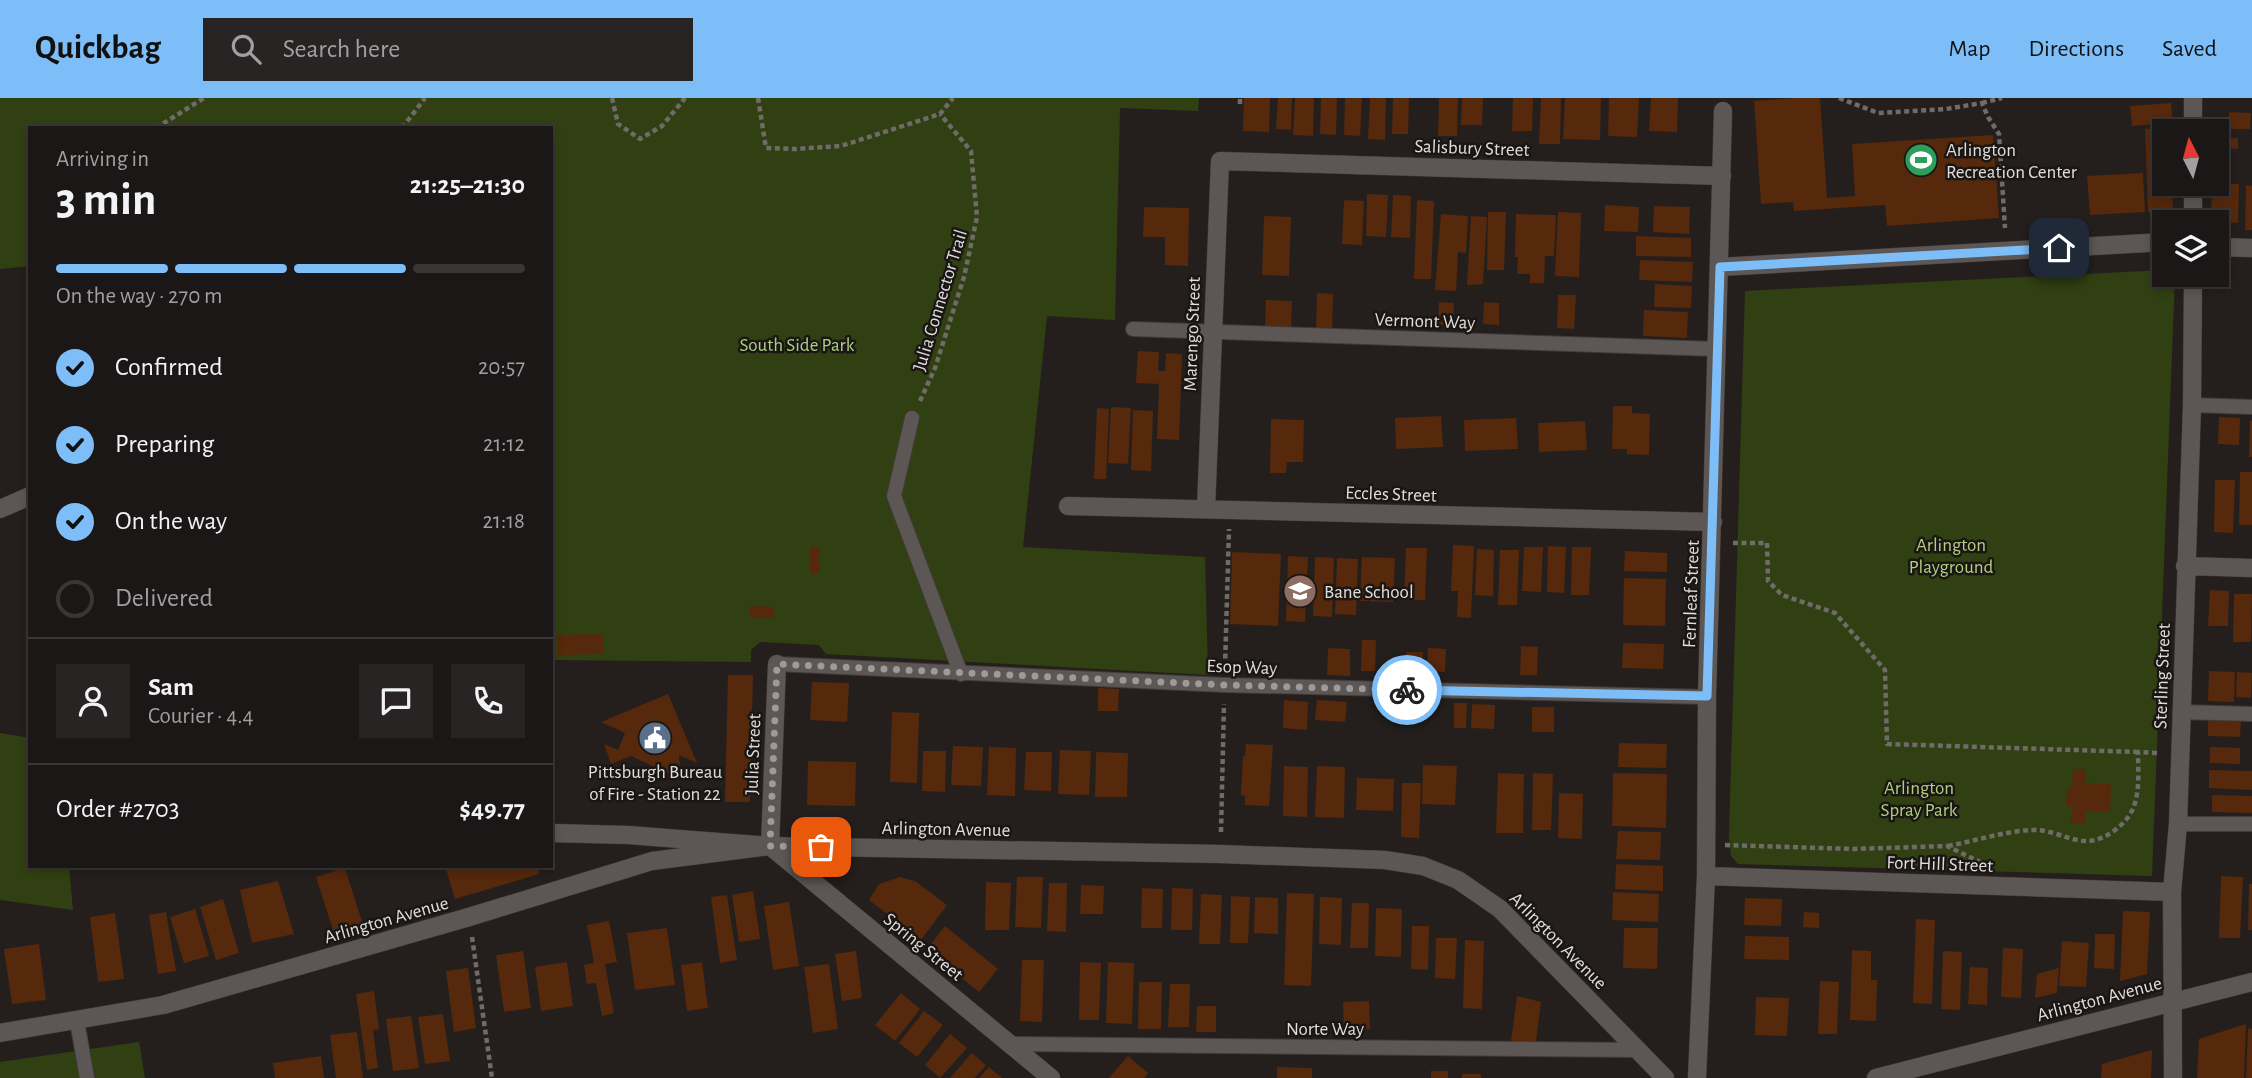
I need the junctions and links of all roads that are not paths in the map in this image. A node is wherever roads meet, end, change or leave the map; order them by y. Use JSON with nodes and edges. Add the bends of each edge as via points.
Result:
{"nodes":[{"id":1,"x":2193,"y":98,"type":"edge"},
{"id":2,"x":1723,"y":111,"type":"dead end"},
{"id":3,"x":2193,"y":119,"type":"edge"},
{"id":4,"x":1220,"y":161,"type":"joint"},
{"id":5,"x":1722,"y":176,"type":"junction"},
{"id":6,"x":2152,"y":243,"type":"edge"},
{"id":7,"x":2229,"y":247,"type":"edge"},
{"id":8,"x":2252,"y":248,"type":"edge"},
{"id":9,"x":1720,"y":267,"type":"junction"},
{"id":10,"x":2193,"y":287,"type":"edge"},
{"id":11,"x":1133,"y":329,"type":"dead end"},
{"id":12,"x":1212,"y":333,"type":"junction"},
{"id":13,"x":1716,"y":349,"type":"junction"},
{"id":14,"x":2192,"y":405,"type":"junction"},
{"id":15,"x":2252,"y":407,"type":"edge"},
{"id":16,"x":912,"y":418,"type":"road end"},
{"id":17,"x":28,"y":496,"type":"edge"},
{"id":18,"x":1068,"y":506,"type":"dead end"},
{"id":19,"x":0,"y":509,"type":"edge"},
{"id":20,"x":1206,"y":509,"type":"junction"},
{"id":21,"x":1713,"y":522,"type":"junction"},
{"id":22,"x":2185,"y":566,"type":"junction"},
{"id":23,"x":2252,"y":568,"type":"edge"},
{"id":24,"x":777,"y":664,"type":"joint"},
{"id":25,"x":961,"y":674,"type":"junction"},
{"id":26,"x":1707,"y":696,"type":"junction"},
{"id":27,"x":2181,"y":712,"type":"junction"},
{"id":28,"x":2252,"y":713,"type":"edge"},
{"id":29,"x":2178,"y":824,"type":"junction"},
{"id":30,"x":2252,"y":824,"type":"edge"},
{"id":31,"x":553,"y":833,"type":"edge"},
{"id":32,"x":770,"y":846,"type":"junction"},
{"id":33,"x":1706,"y":876,"type":"junction"},
{"id":34,"x":2172,"y":892,"type":"junction"},
{"id":35,"x":2252,"y":982,"type":"edge"},
{"id":36,"x":2172,"y":1001,"type":"junction"},
{"id":37,"x":77,"y":1021,"type":"junction"},
{"id":38,"x":0,"y":1033,"type":"edge"},
{"id":39,"x":1012,"y":1044,"type":"junction"},
{"id":40,"x":1637,"y":1050,"type":"junction"},
{"id":41,"x":87,"y":1078,"type":"edge"},
{"id":42,"x":1051,"y":1078,"type":"edge"},
{"id":43,"x":1665,"y":1078,"type":"edge"},
{"id":44,"x":1697,"y":1078,"type":"edge"},
{"id":45,"x":1876,"y":1078,"type":"edge"},
{"id":46,"x":2173,"y":1078,"type":"edge"}],
"edges":[{"from":1,"to":3,"type":"street"},
{"from":2,"to":5,"type":"street","name":"Fernleaf Street"},
{"from":4,"to":5,"type":"street","name":"Salisbury Street"},
{"from":4,"to":12,"type":"street","name":"Marengo Street"},
{"from":5,"to":9,"type":"street","name":"Fernleaf Street"},
{"from":6,"to":9,"type":"street"},
{"from":7,"to":8,"type":"street"},
{"from":9,"to":13,"type":"street","name":"Fernleaf Street"},
{"from":10,"to":14,"type":"street","name":"Sterling Street"},
{"from":11,"to":12,"type":"lane","name":"Vermont Way"},
{"from":12,"to":13,"type":"lane","name":"Vermont Way"},
{"from":12,"to":20,"type":"street","name":"Marengo Street"},
{"from":13,"to":21,"type":"street","name":"Fernleaf Street"},
{"from":14,"to":15,"type":"lane"},
{"from":14,"to":22,"type":"street","name":"Sterling Street"},
{"from":16,"to":25,"type":"lane","via":[[894,496]]},
{"from":17,"to":19,"type":"street"},
{"from":18,"to":20,"type":"street","name":"Eccles Street"},
{"from":20,"to":21,"type":"street","name":"Eccles Street"},
{"from":21,"to":26,"type":"street","name":"Fernleaf Street"},
{"from":22,"to":23,"type":"street"},
{"from":22,"to":27,"type":"street","name":"Sterling Street"},
{"from":24,"to":25,"type":"lane","name":"Esop Way"},
{"from":24,"to":32,"type":"street","name":"Julia Street"},
{"from":25,"to":26,"type":"lane","name":"Esop Way"},
{"from":26,"to":33,"type":"street","name":"Fernleaf Street"},
{"from":27,"to":28,"type":"lane"},
{"from":27,"to":29,"type":"street","name":"Sterling Street"},
{"from":29,"to":30,"type":"lane"},
{"from":29,"to":34,"type":"street","name":"Sterling Street"},
{"from":31,"to":32,"type":"street"},
{"from":32,"to":37,"type":"street","name":"Arlington Avenue","via":[[652,860],[469,918],[163,1005]]},
{"from":32,"to":39,"type":"street","name":"Spring Street"},
{"from":32,"to":40,"type":"street","name":"Arlington Avenue","via":[[1234,855],[1385,860],[1423,866],[1458,880],[1500,909]]},
{"from":33,"to":34,"type":"street","name":"Fort Hill Street"},
{"from":33,"to":44,"type":"street","name":"Fernleaf Street"},
{"from":34,"to":36,"type":"street","name":"Sterling Street"},
{"from":35,"to":36,"type":"street","name":"Arlington Avenue"},
{"from":36,"to":45,"type":"street","name":"Arlington Avenue"},
{"from":36,"to":46,"type":"street","name":"Sterling Street"},
{"from":37,"to":38,"type":"street","name":"Arlington Avenue"},
{"from":37,"to":41,"type":"lane"},
{"from":39,"to":40,"type":"lane","name":"Norte Way"},
{"from":39,"to":42,"type":"street","name":"Spring Street"},
{"from":40,"to":43,"type":"street","name":"Arlington Avenue"}]}
